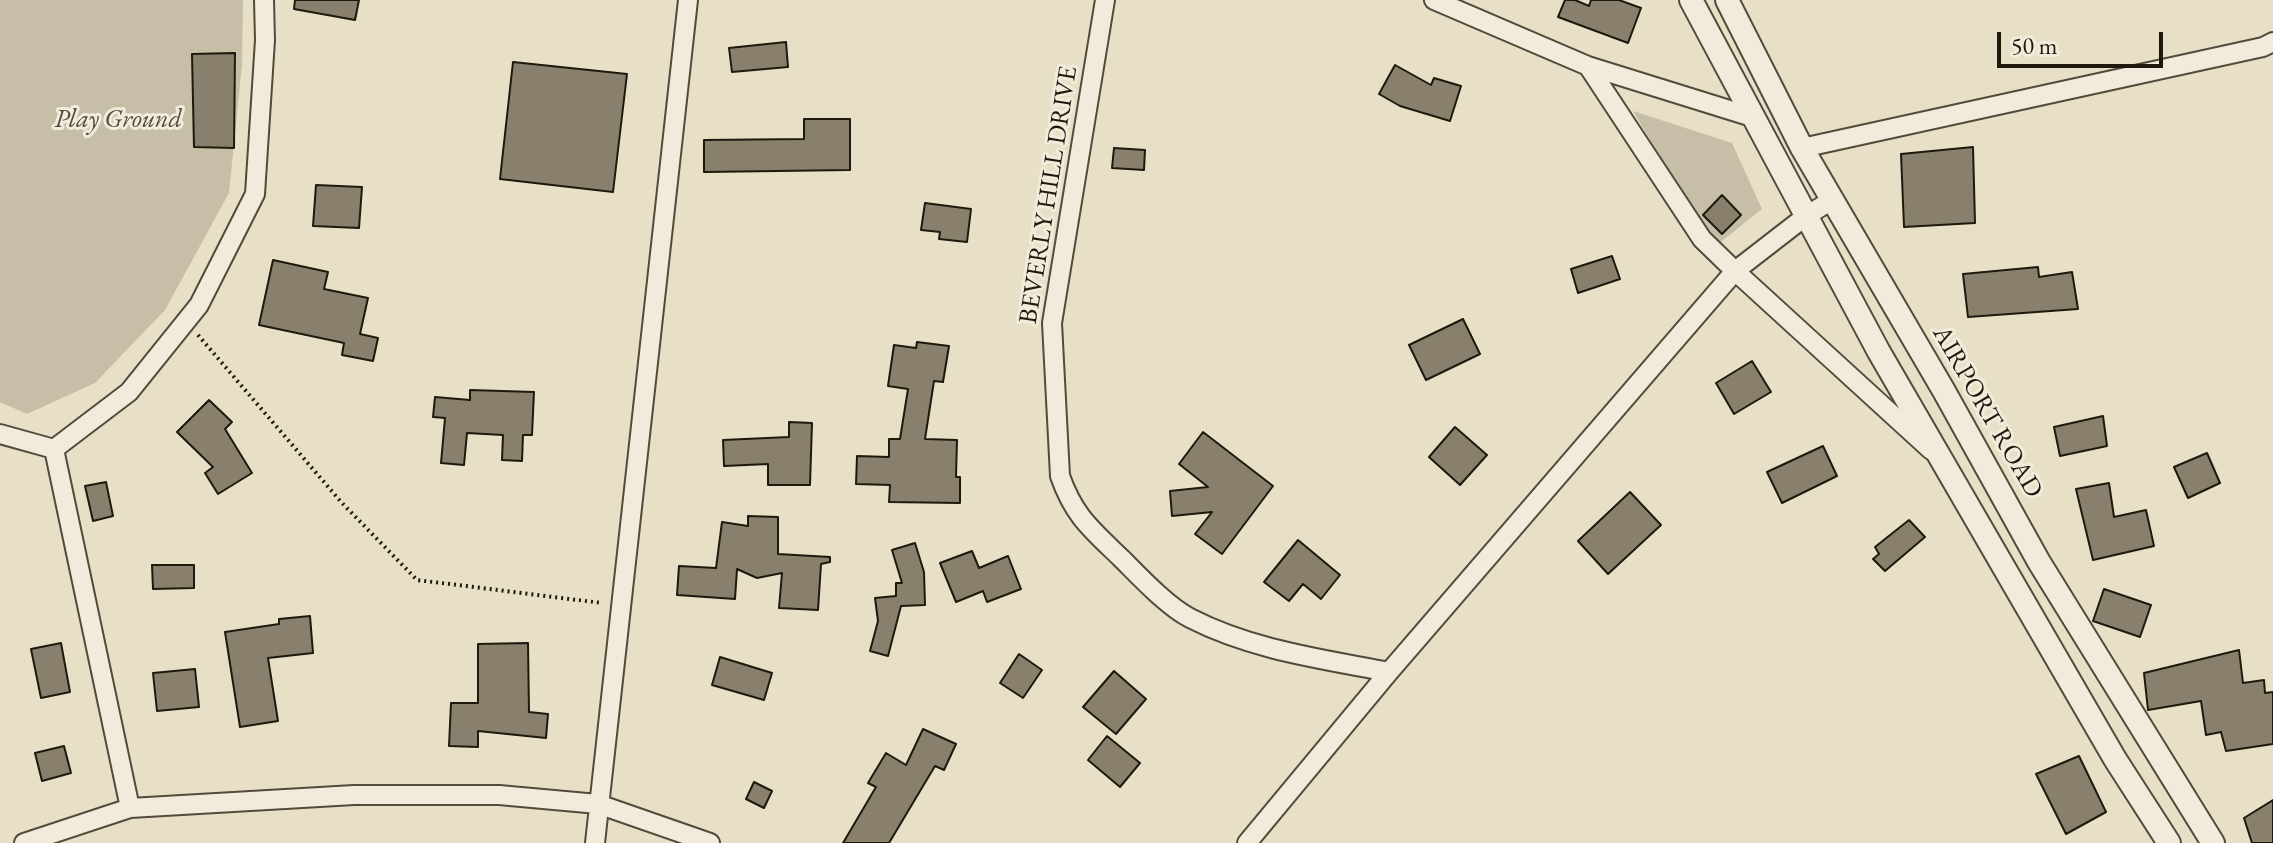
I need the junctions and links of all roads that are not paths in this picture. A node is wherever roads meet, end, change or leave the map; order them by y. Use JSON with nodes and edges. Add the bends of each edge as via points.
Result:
{"nodes":[{"id":1,"x":264,"y":0,"type":"edge"},
{"id":2,"x":688,"y":0,"type":"edge"},
{"id":3,"x":1105,"y":0,"type":"edge"},
{"id":4,"x":1434,"y":0,"type":"edge"},
{"id":5,"x":1691,"y":0,"type":"edge"},
{"id":6,"x":1727,"y":0,"type":"edge"},
{"id":7,"x":2273,"y":42,"type":"edge"},
{"id":8,"x":1588,"y":66,"type":"junction"},
{"id":9,"x":1752,"y":117,"type":"junction"},
{"id":10,"x":1802,"y":148,"type":"junction"},
{"id":11,"x":1832,"y":200,"type":"junction"},
{"id":12,"x":1806,"y":216,"type":"junction"},
{"id":13,"x":1735,"y":271,"type":"junction"},
{"id":14,"x":0,"y":434,"type":"edge"},
{"id":15,"x":54,"y":449,"type":"junction"},
{"id":16,"x":1942,"y":460,"type":"junction"},
{"id":17,"x":2039,"y":562,"type":"junction"},
{"id":18,"x":2010,"y":580,"type":"junction"},
{"id":19,"x":1389,"y":672,"type":"junction"},
{"id":20,"x":598,"y":804,"type":"junction"},
{"id":21,"x":130,"y":808,"type":"junction"},
{"id":22,"x":24,"y":843,"type":"edge"},
{"id":23,"x":595,"y":843,"type":"edge"},
{"id":24,"x":710,"y":843,"type":"edge"},
{"id":25,"x":1247,"y":843,"type":"edge"},
{"id":26,"x":2169,"y":843,"type":"edge"},
{"id":27,"x":2213,"y":843,"type":"edge"}],
"edges":[{"from":1,"to":15,"type":"street","via":[[255,194],[199,305],[129,392]]},
{"from":2,"to":20,"type":"street"},
{"from":3,"to":19,"type":"street","name":"BEVERLY HILL DRIVE","via":[[1052,323],[1060,476],[1068,499],[1148,585],[1188,617],[1266,648]]},
{"from":4,"to":8,"type":"street"},
{"from":5,"to":9,"type":"street"},
{"from":6,"to":10,"type":"street","name":"AIRPORT ROAD"},
{"from":7,"to":10,"type":"street"},
{"from":8,"to":9,"type":"street"},
{"from":8,"to":13,"type":"street","via":[[1702,239]]},
{"from":9,"to":12,"type":"street"},
{"from":10,"to":11,"type":"street","name":"AIRPORT ROAD"},
{"from":11,"to":12,"type":"street"},
{"from":11,"to":17,"type":"street","name":"AIRPORT ROAD"},
{"from":12,"to":13,"type":"street"},
{"from":12,"to":16,"type":"street"},
{"from":13,"to":16,"type":"street"},
{"from":13,"to":19,"type":"street"},
{"from":14,"to":15,"type":"street"},
{"from":15,"to":21,"type":"street"},
{"from":16,"to":18,"type":"street"},
{"from":17,"to":18,"type":"street"},
{"from":17,"to":27,"type":"street","name":"AIRPORT ROAD"},
{"from":18,"to":26,"type":"street"},
{"from":19,"to":25,"type":"street"},
{"from":20,"to":21,"type":"street","via":[[499,795],[354,795]]},
{"from":20,"to":23,"type":"street"},
{"from":20,"to":24,"type":"street"},
{"from":21,"to":22,"type":"street"}]}
